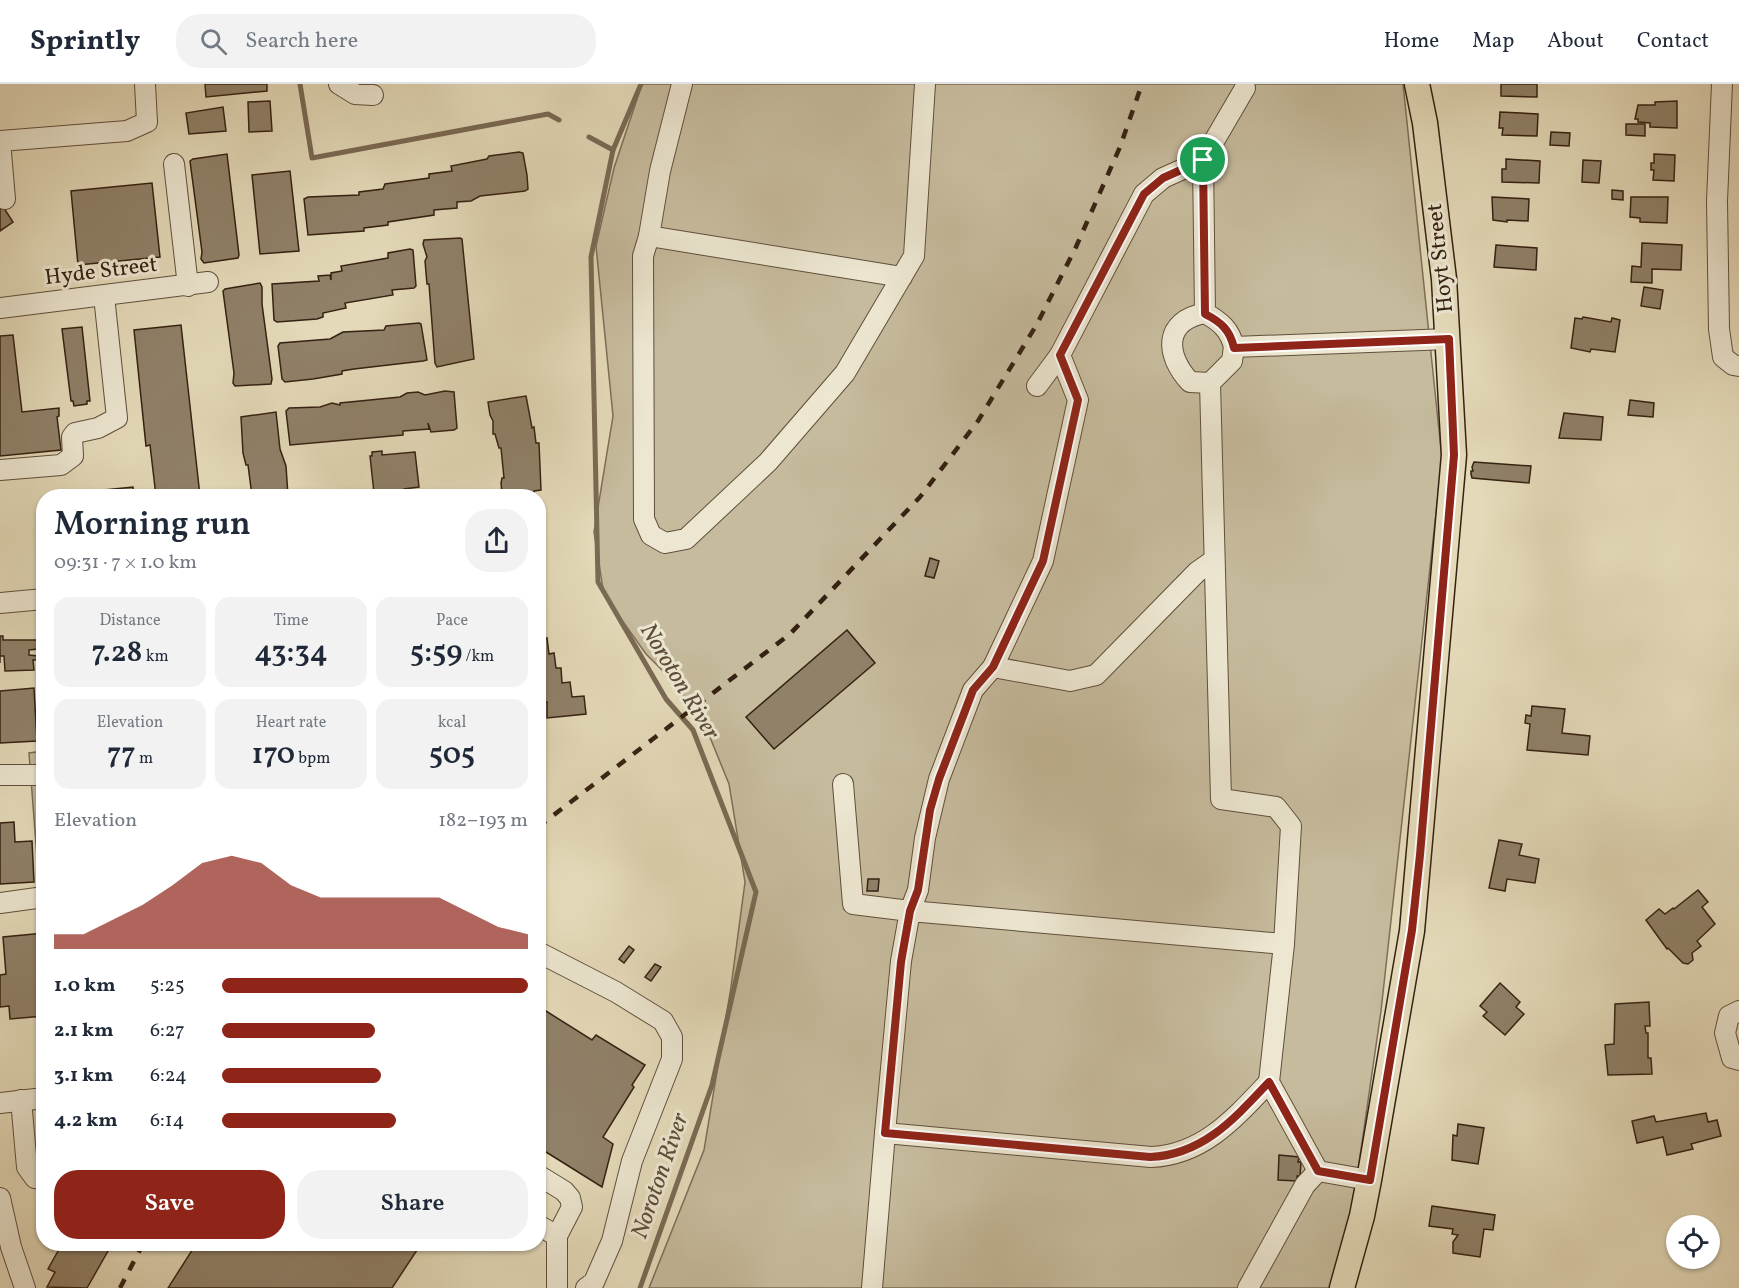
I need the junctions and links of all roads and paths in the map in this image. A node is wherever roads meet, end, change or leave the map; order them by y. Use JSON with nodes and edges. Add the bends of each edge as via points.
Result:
{"nodes":[{"id":1,"x":145,"y":84,"type":"edge"},
{"id":2,"x":339,"y":84,"type":"edge"},
{"id":3,"x":682,"y":84,"type":"edge"},
{"id":4,"x":925,"y":84,"type":"edge"},
{"id":5,"x":1417,"y":84,"type":"edge"},
{"id":6,"x":1722,"y":84,"type":"edge"},
{"id":7,"x":1245,"y":88,"type":"dead end"},
{"id":8,"x":373,"y":95,"type":"dead end"},
{"id":9,"x":0,"y":141,"type":"edge"},
{"id":10,"x":1203,"y":160,"type":"junction"},
{"id":11,"x":174,"y":164,"type":"dead end"},
{"id":12,"x":5,"y":199,"type":"dead end"},
{"id":13,"x":649,"y":236,"type":"junction"},
{"id":14,"x":902,"y":277,"type":"junction"},
{"id":15,"x":208,"y":282,"type":"dead end"},
{"id":16,"x":188,"y":286,"type":"junction"},
{"id":17,"x":105,"y":296,"type":"junction"},
{"id":18,"x":0,"y":308,"type":"edge"},
{"id":19,"x":1205,"y":314,"type":"junction"},
{"id":20,"x":1449,"y":339,"type":"junction"},
{"id":21,"x":1234,"y":348,"type":"junction"},
{"id":22,"x":1060,"y":355,"type":"junction"},
{"id":23,"x":1739,"y":366,"type":"edge"},
{"id":24,"x":1210,"y":383,"type":"junction"},
{"id":25,"x":1037,"y":386,"type":"dead end"},
{"id":26,"x":0,"y":470,"type":"edge"},
{"id":27,"x":1214,"y":560,"type":"junction"},
{"id":28,"x":36,"y":599,"type":"edge"},
{"id":29,"x":0,"y":603,"type":"edge"},
{"id":30,"x":993,"y":667,"type":"junction"},
{"id":31,"x":0,"y":775,"type":"edge"},
{"id":32,"x":36,"y":775,"type":"edge"},
{"id":33,"x":843,"y":784,"type":"dead end"},
{"id":34,"x":36,"y":898,"type":"edge"},
{"id":35,"x":0,"y":903,"type":"edge"},
{"id":36,"x":910,"y":911,"type":"junction"},
{"id":37,"x":1284,"y":944,"type":"junction"},
{"id":38,"x":546,"y":956,"type":"edge"},
{"id":39,"x":1739,"y":1011,"type":"edge"},
{"id":40,"x":1739,"y":1060,"type":"edge"},
{"id":41,"x":1269,"y":1082,"type":"junction"},
{"id":42,"x":36,"y":1099,"type":"edge"},
{"id":43,"x":21,"y":1100,"type":"junction"},
{"id":44,"x":0,"y":1102,"type":"edge"},
{"id":45,"x":885,"y":1133,"type":"junction"},
{"id":46,"x":1318,"y":1171,"type":"junction"},
{"id":47,"x":36,"y":1178,"type":"edge"},
{"id":48,"x":546,"y":1180,"type":"edge"},
{"id":49,"x":1370,"y":1180,"type":"junction"},
{"id":50,"x":1,"y":1198,"type":"edge"},
{"id":51,"x":546,"y":1230,"type":"edge"},
{"id":52,"x":557,"y":1236,"type":"junction"},
{"id":53,"x":5,"y":1248,"type":"edge"},
{"id":54,"x":25,"y":1288,"type":"edge"},
{"id":55,"x":557,"y":1288,"type":"edge"},
{"id":56,"x":586,"y":1288,"type":"edge"},
{"id":57,"x":872,"y":1288,"type":"edge"},
{"id":58,"x":1248,"y":1288,"type":"edge"},
{"id":59,"x":1341,"y":1288,"type":"edge"}],
"edges":[{"from":1,"to":9,"type":"street","via":[[147,122],[128,132]]},
{"from":2,"to":8,"type":"street","via":[[355,94]]},
{"from":3,"to":13,"type":"street","via":[[660,171]]},
{"from":4,"to":14,"type":"street","via":[[914,256]]},
{"from":5,"to":20,"type":"main road","name":"Hoyt Street","via":[[1425,123]]},
{"from":6,"to":23,"type":"street","via":[[1717,201],[1719,329],[1723,357]]},
{"from":7,"to":10,"type":"street"},
{"from":9,"to":12,"type":"street"},
{"from":10,"to":19,"type":"street"},
{"from":10,"to":22,"type":"street","via":[[1163,178],[1144,194]]},
{"from":11,"to":16,"type":"street"},
{"from":13,"to":14,"type":"street"},
{"from":13,"to":14,"type":"street","via":[[644,256],[644,519],[651,535],[665,543],[686,539],[768,462],[845,373]]},
{"from":15,"to":16,"type":"street","name":"Hyde Street"},
{"from":16,"to":17,"type":"street","name":"Hyde Street"},
{"from":17,"to":18,"type":"street","name":"Hyde Street"},
{"from":17,"to":26,"type":"street","via":[[117,418],[98,428],[75,433],[73,456],[61,465]]},
{"from":19,"to":21,"type":"street","via":[[1221,322],[1232,337]]},
{"from":19,"to":24,"type":"street","via":[[1192,316],[1180,325],[1173,334],[1172,351],[1178,368],[1190,382]]},
{"from":20,"to":21,"type":"street"},
{"from":20,"to":49,"type":"main road","name":"Hoyt Street","via":[[1454,455],[1420,855],[1412,930]]},
{"from":21,"to":24,"type":"street","via":[[1232,361]]},
{"from":22,"to":25,"type":"street"},
{"from":22,"to":30,"type":"street","via":[[1078,400],[1043,561]]},
{"from":24,"to":27,"type":"street"},
{"from":27,"to":30,"type":"street","via":[[1197,572],[1096,675],[1070,681]]},
{"from":27,"to":37,"type":"street","via":[[1221,799],[1276,807],[1291,826]]},
{"from":28,"to":29,"type":"street"},
{"from":30,"to":36,"type":"street","via":[[973,690],[939,779],[918,890]]},
{"from":31,"to":32,"type":"street"},
{"from":33,"to":36,"type":"street","via":[[854,904]]},
{"from":34,"to":35,"type":"street"},
{"from":36,"to":37,"type":"street"},
{"from":36,"to":45,"type":"street","via":[[901,962]]},
{"from":37,"to":41,"type":"street"},
{"from":38,"to":56,"type":"street","via":[[663,1021],[672,1037],[672,1059],[632,1161],[612,1241],[594,1282]]},
{"from":39,"to":40,"type":"street","via":[[1729,1016],[1725,1033],[1732,1058]]},
{"from":41,"to":45,"type":"street","via":[[1226,1127],[1208,1140],[1167,1157]]},
{"from":41,"to":46,"type":"street"},
{"from":42,"to":43,"type":"street"},
{"from":43,"to":44,"type":"street"},
{"from":43,"to":47,"type":"street","via":[[27,1167]]},
{"from":45,"to":57,"type":"street"},
{"from":46,"to":49,"type":"street"},
{"from":46,"to":58,"type":"street","via":[[1305,1185]]},
{"from":48,"to":52,"type":"street","via":[[564,1191],[572,1207]]},
{"from":49,"to":59,"type":"main road","name":"Hoyt Street"},
{"from":50,"to":53,"type":"street"},
{"from":51,"to":52,"type":"street"},
{"from":52,"to":55,"type":"street"},
{"from":53,"to":54,"type":"street"}]}
